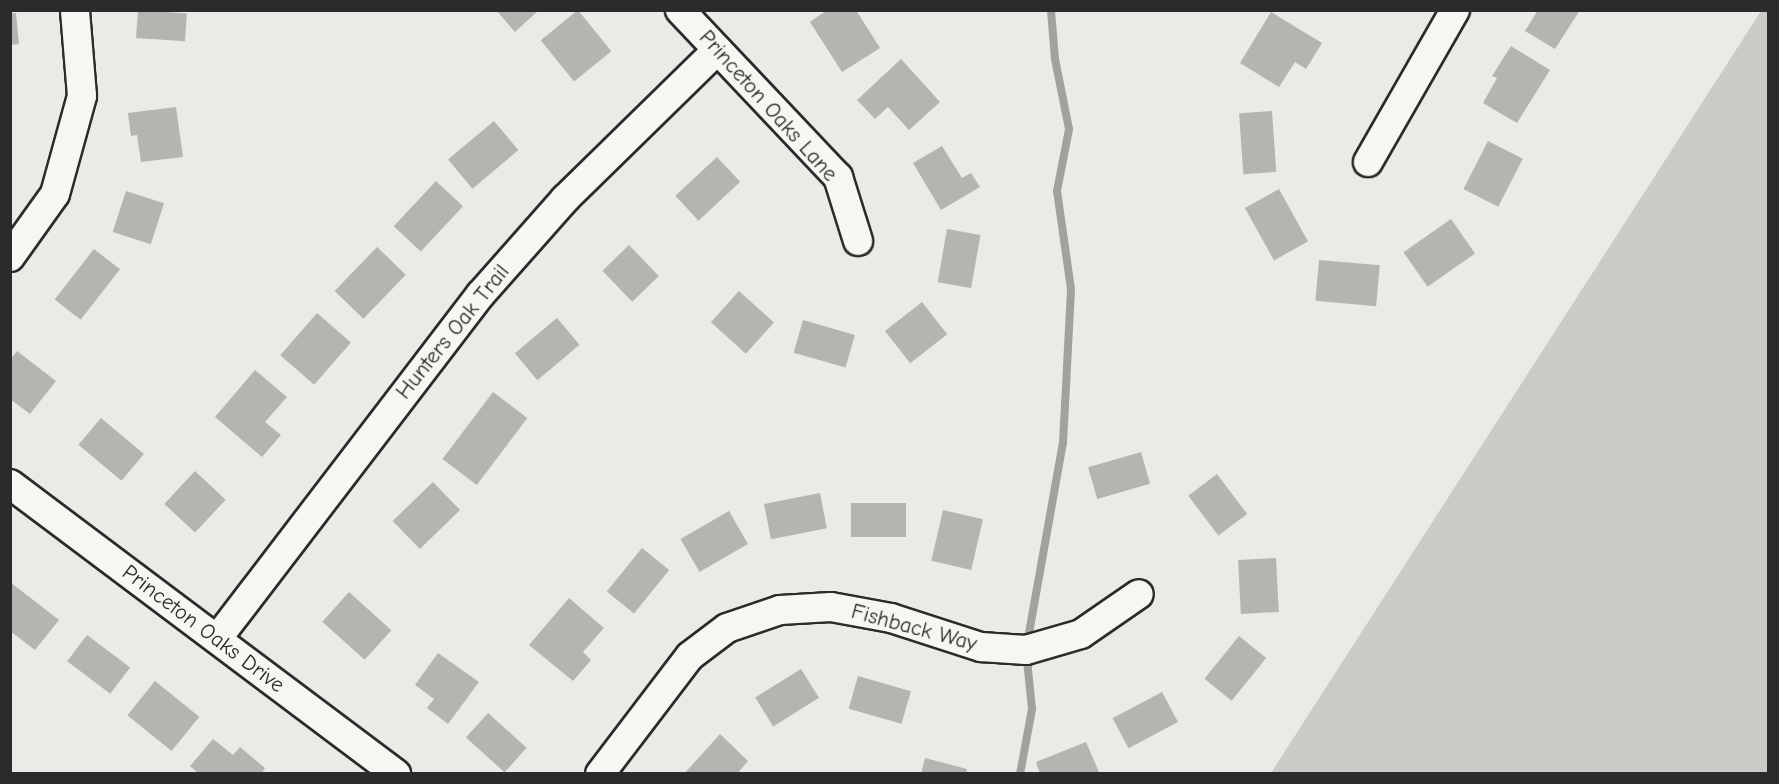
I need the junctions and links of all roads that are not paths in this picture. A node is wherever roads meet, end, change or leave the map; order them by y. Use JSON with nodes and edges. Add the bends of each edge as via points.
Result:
{"nodes":[{"id":1,"x":75,"y":10,"type":"edge"},
{"id":2,"x":680,"y":10,"type":"edge"},
{"id":3,"x":1455,"y":10,"type":"edge"},
{"id":4,"x":717,"y":50,"type":"junction"},
{"id":5,"x":1368,"y":162,"type":"dead end"},
{"id":6,"x":858,"y":241,"type":"dead end"},
{"id":7,"x":10,"y":257,"type":"edge"},
{"id":8,"x":10,"y":484,"type":"edge"},
{"id":9,"x":1139,"y":594,"type":"dead end"},
{"id":10,"x":217,"y":639,"type":"junction"},
{"id":11,"x":396,"y":774,"type":"edge"},
{"id":12,"x":600,"y":774,"type":"edge"}],
"edges":[{"from":1,"to":7,"type":"street","via":[[82,96],[55,194]]},
{"from":2,"to":4,"type":"street","name":"Princeton Oaks Lane"},
{"from":3,"to":5,"type":"street"},
{"from":4,"to":6,"type":"street","name":"Princeton Oaks Lane","via":[[838,177]]},
{"from":4,"to":10,"type":"street","name":"Hunters Oak Trail","via":[[565,198],[482,294]]},
{"from":8,"to":10,"type":"street","name":"Princeton Oaks Drive"},
{"from":9,"to":12,"type":"street","name":"Fishback Way","via":[[1081,634],[1026,650],[981,647],[891,618],[831,607],[780,610],[727,628],[690,656]]},
{"from":10,"to":11,"type":"street","name":"Princeton Oaks Drive"}]}
